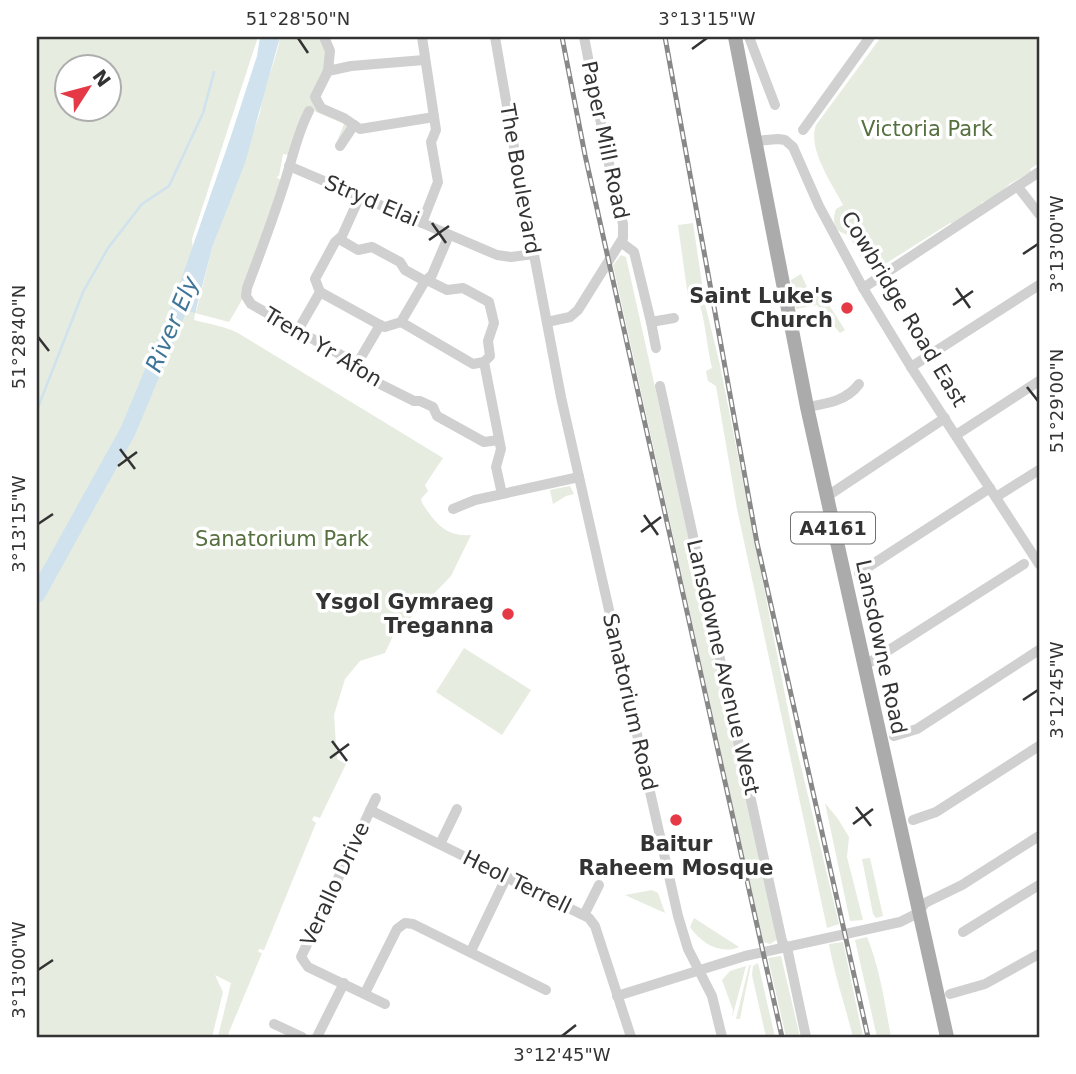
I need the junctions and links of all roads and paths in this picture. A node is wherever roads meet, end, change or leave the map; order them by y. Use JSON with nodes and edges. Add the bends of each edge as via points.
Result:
{"nodes":[{"id":1,"x":324,"y":37,"type":"edge"},
{"id":2,"x":422,"y":37,"type":"edge"},
{"id":3,"x":495,"y":37,"type":"edge"},
{"id":4,"x":584,"y":37,"type":"edge"},
{"id":5,"x":735,"y":37,"type":"edge"},
{"id":6,"x":749,"y":37,"type":"edge"},
{"id":7,"x":870,"y":37,"type":"edge"},
{"id":8,"x":424,"y":60,"type":"junction"},
{"id":9,"x":328,"y":71,"type":"junction"},
{"id":10,"x":766,"y":84,"type":"junction"},
{"id":11,"x":746,"y":92,"type":"junction"},
{"id":12,"x":775,"y":105,"type":"dead end"},
{"id":13,"x":309,"y":111,"type":"dead end"},
{"id":14,"x":434,"y":117,"type":"junction"},
{"id":15,"x":354,"y":125,"type":"junction"},
{"id":16,"x":803,"y":130,"type":"dead end"},
{"id":17,"x":755,"y":141,"type":"junction"},
{"id":18,"x":340,"y":146,"type":"dead end"},
{"id":19,"x":289,"y":166,"type":"junction"},
{"id":20,"x":1039,"y":172,"type":"edge"},
{"id":21,"x":1018,"y":187,"type":"junction"},
{"id":22,"x":360,"y":197,"type":"junction"},
{"id":23,"x":1039,"y":214,"type":"edge"},
{"id":24,"x":422,"y":223,"type":"junction"},
{"id":25,"x":450,"y":235,"type":"junction"},
{"id":26,"x":339,"y":239,"type":"junction"},
{"id":27,"x":622,"y":243,"type":"junction"},
{"id":28,"x":534,"y":254,"type":"junction"},
{"id":29,"x":426,"y":280,"type":"junction"},
{"id":30,"x":1039,"y":285,"type":"edge"},
{"id":31,"x":863,"y":288,"type":"junction"},
{"id":32,"x":320,"y":292,"type":"junction"},
{"id":33,"x":674,"y":318,"type":"dead end"},
{"id":34,"x":547,"y":322,"type":"junction"},
{"id":35,"x":651,"y":322,"type":"junction"},
{"id":36,"x":401,"y":323,"type":"junction"},
{"id":37,"x":380,"y":325,"type":"junction"},
{"id":38,"x":297,"y":332,"type":"junction"},
{"id":39,"x":656,"y":348,"type":"dead end"},
{"id":40,"x":484,"y":362,"type":"junction"},
{"id":41,"x":357,"y":364,"type":"junction"},
{"id":42,"x":911,"y":367,"type":"junction"},
{"id":43,"x":1039,"y":381,"type":"edge"},
{"id":44,"x":859,"y":384,"type":"dead end"},
{"id":45,"x":660,"y":386,"type":"dead end"},
{"id":46,"x":807,"y":407,"type":"junction"},
{"id":47,"x":945,"y":418,"type":"junction"},
{"id":48,"x":956,"y":435,"type":"junction"},
{"id":49,"x":499,"y":440,"type":"junction"},
{"id":50,"x":1039,"y":470,"type":"edge"},
{"id":51,"x":579,"y":477,"type":"junction"},
{"id":52,"x":993,"y":493,"type":"junction"},
{"id":53,"x":502,"y":494,"type":"junction"},
{"id":54,"x":826,"y":497,"type":"junction"},
{"id":55,"x":453,"y":509,"type":"dead end"},
{"id":56,"x":1039,"y":562,"type":"edge"},
{"id":57,"x":1024,"y":564,"type":"dead end"},
{"id":58,"x":859,"y":573,"type":"dead end"},
{"id":59,"x":1039,"y":650,"type":"edge"},
{"id":60,"x":864,"y":666,"type":"junction"},
{"id":61,"x":894,"y":736,"type":"dead end"},
{"id":62,"x":1039,"y":746,"type":"edge"},
{"id":63,"x":376,"y":798,"type":"dead end"},
{"id":64,"x":457,"y":809,"type":"dead end"},
{"id":65,"x":370,"y":810,"type":"junction"},
{"id":66,"x":913,"y":820,"type":"dead end"},
{"id":67,"x":1039,"y":836,"type":"edge"},
{"id":68,"x":440,"y":844,"type":"junction"},
{"id":69,"x":507,"y":876,"type":"junction"},
{"id":70,"x":598,"y":885,"type":"dead end"},
{"id":71,"x":1039,"y":885,"type":"edge"},
{"id":72,"x":918,"y":913,"type":"junction"},
{"id":73,"x":584,"y":915,"type":"junction"},
{"id":74,"x":963,"y":932,"type":"dead end"},
{"id":75,"x":786,"y":948,"type":"junction"},
{"id":76,"x":471,"y":951,"type":"junction"},
{"id":77,"x":1039,"y":954,"type":"edge"},
{"id":78,"x":699,"y":970,"type":"junction"},
{"id":79,"x":344,"y":983,"type":"junction"},
{"id":80,"x":546,"y":990,"type":"dead end"},
{"id":81,"x":365,"y":993,"type":"junction"},
{"id":82,"x":950,"y":994,"type":"dead end"},
{"id":83,"x":617,"y":996,"type":"junction"},
{"id":84,"x":386,"y":1004,"type":"dead end"},
{"id":85,"x":274,"y":1024,"type":"dead end"},
{"id":86,"x":302,"y":1037,"type":"edge"},
{"id":87,"x":317,"y":1037,"type":"edge"},
{"id":88,"x":631,"y":1037,"type":"edge"},
{"id":89,"x":722,"y":1037,"type":"edge"},
{"id":90,"x":806,"y":1037,"type":"edge"},
{"id":91,"x":947,"y":1037,"type":"edge"}],
"edges":[{"from":1,"to":9,"type":"street","via":[[330,51]]},
{"from":2,"to":8,"type":"street"},
{"from":3,"to":28,"type":"street","name":"The Boulevard"},
{"from":4,"to":27,"type":"street","name":"Paper Mill Road","via":[[623,224]]},
{"from":5,"to":11,"type":"main road"},
{"from":6,"to":10,"type":"street"},
{"from":7,"to":16,"type":"street"},
{"from":8,"to":9,"type":"street"},
{"from":8,"to":14,"type":"street"},
{"from":9,"to":15,"type":"street","via":[[315,94],[316,101]]},
{"from":10,"to":11,"type":"street"},
{"from":10,"to":12,"type":"street"},
{"from":11,"to":17,"type":"main road","number":"A4161"},
{"from":13,"to":19,"type":"street","name":"Trem Yr Afon"},
{"from":14,"to":15,"type":"street","via":[[360,129]]},
{"from":14,"to":24,"type":"street","via":[[436,130],[431,142],[437,186]]},
{"from":15,"to":18,"type":"street"},
{"from":17,"to":31,"type":"street","name":"Cowbridge Road East","via":[[783,139],[793,147]]},
{"from":17,"to":46,"type":"main road","name":"Lansdowne Road","number":"A4161"},
{"from":19,"to":22,"type":"street","name":"Stryd Elai"},
{"from":19,"to":38,"type":"street","name":"Trem Yr Afon","via":[[246,296],[251,304]]},
{"from":20,"to":21,"type":"street"},
{"from":21,"to":23,"type":"street"},
{"from":21,"to":31,"type":"street"},
{"from":22,"to":24,"type":"street","name":"Stryd Elai"},
{"from":22,"to":26,"type":"street"},
{"from":24,"to":25,"type":"street","name":"Stryd Elai"},
{"from":25,"to":28,"type":"street","name":"Stryd Elai","via":[[502,256]]},
{"from":25,"to":29,"type":"street"},
{"from":26,"to":29,"type":"street","via":[[358,250],[372,247]]},
{"from":26,"to":32,"type":"street","via":[[315,279]]},
{"from":27,"to":34,"type":"street","via":[[578,310],[570,317]]},
{"from":27,"to":35,"type":"street","via":[[634,252]]},
{"from":28,"to":34,"type":"street","name":"The Boulevard"},
{"from":29,"to":36,"type":"street"},
{"from":29,"to":40,"type":"street","via":[[447,290],[463,288],[489,302],[495,323],[488,341],[490,356]]},
{"from":30,"to":42,"type":"street"},
{"from":31,"to":42,"type":"street","name":"Cowbridge Road East"},
{"from":32,"to":37,"type":"street"},
{"from":32,"to":38,"type":"street"},
{"from":33,"to":35,"type":"street"},
{"from":34,"to":51,"type":"street","name":"Sanatorium Road"},
{"from":35,"to":39,"type":"street"},
{"from":36,"to":37,"type":"street"},
{"from":36,"to":40,"type":"street","via":[[473,364]]},
{"from":37,"to":41,"type":"street"},
{"from":38,"to":41,"type":"street","name":"Trem Yr Afon"},
{"from":40,"to":49,"type":"street"},
{"from":41,"to":49,"type":"street","name":"Trem Yr Afon","via":[[360,374],[433,407],[447,423],[484,442]]},
{"from":42,"to":47,"type":"street","name":"Cowbridge Road East"},
{"from":43,"to":48,"type":"street"},
{"from":44,"to":46,"type":"street","via":[[838,400]]},
{"from":45,"to":75,"type":"street","name":"Lansdowne Avenue West","via":[[671,415],[711,589]]},
{"from":46,"to":54,"type":"main road","name":"Lansdowne Road","number":"A4161"},
{"from":47,"to":48,"type":"street","name":"Cowbridge Road East"},
{"from":47,"to":54,"type":"street"},
{"from":48,"to":52,"type":"street","name":"Cowbridge Road East"},
{"from":49,"to":53,"type":"street","via":[[496,467]]},
{"from":50,"to":52,"type":"street"},
{"from":51,"to":53,"type":"street"},
{"from":51,"to":78,"type":"street","name":"Sanatorium Road","via":[[678,916]]},
{"from":52,"to":56,"type":"street","name":"Cowbridge Road East"},
{"from":52,"to":58,"type":"street"},
{"from":53,"to":55,"type":"street"},
{"from":54,"to":60,"type":"main road","name":"Lansdowne Road","number":"A4161"},
{"from":57,"to":60,"type":"street"},
{"from":59,"to":61,"type":"street","via":[[917,729]]},
{"from":60,"to":72,"type":"main road","name":"Lansdowne Road","number":"A4161"},
{"from":62,"to":66,"type":"street","via":[[936,813]]},
{"from":63,"to":65,"type":"street","name":"Verallo Drive"},
{"from":64,"to":68,"type":"street"},
{"from":65,"to":68,"type":"street","name":"Heol Terrell"},
{"from":65,"to":79,"type":"street","name":"Verallo Drive","via":[[301,957],[308,967]]},
{"from":67,"to":72,"type":"street","via":[[925,903]]},
{"from":68,"to":69,"type":"street","name":"Heol Terrell"},
{"from":69,"to":73,"type":"street","name":"Heol Terrell"},
{"from":69,"to":76,"type":"street"},
{"from":70,"to":73,"type":"street"},
{"from":71,"to":74,"type":"street"},
{"from":72,"to":75,"type":"street","via":[[889,925]]},
{"from":72,"to":91,"type":"main road","name":"Lansdowne Road","number":"A4161"},
{"from":73,"to":83,"type":"street","name":"Heol Terrell","via":[[595,926]]},
{"from":75,"to":78,"type":"street"},
{"from":75,"to":90,"type":"street","name":"Lansdowne Avenue West"},
{"from":76,"to":80,"type":"street"},
{"from":76,"to":81,"type":"street","via":[[405,923],[397,929]]},
{"from":77,"to":82,"type":"street","via":[[985,985]]},
{"from":78,"to":83,"type":"street"},
{"from":78,"to":89,"type":"street","name":"Sanatorium Road","via":[[715,1003]]},
{"from":79,"to":81,"type":"street","name":"Verallo Drive"},
{"from":79,"to":87,"type":"street"},
{"from":81,"to":84,"type":"street","name":"Verallo Drive"},
{"from":83,"to":88,"type":"street","name":"Heol Terrell"},
{"from":85,"to":86,"type":"street"}]}
